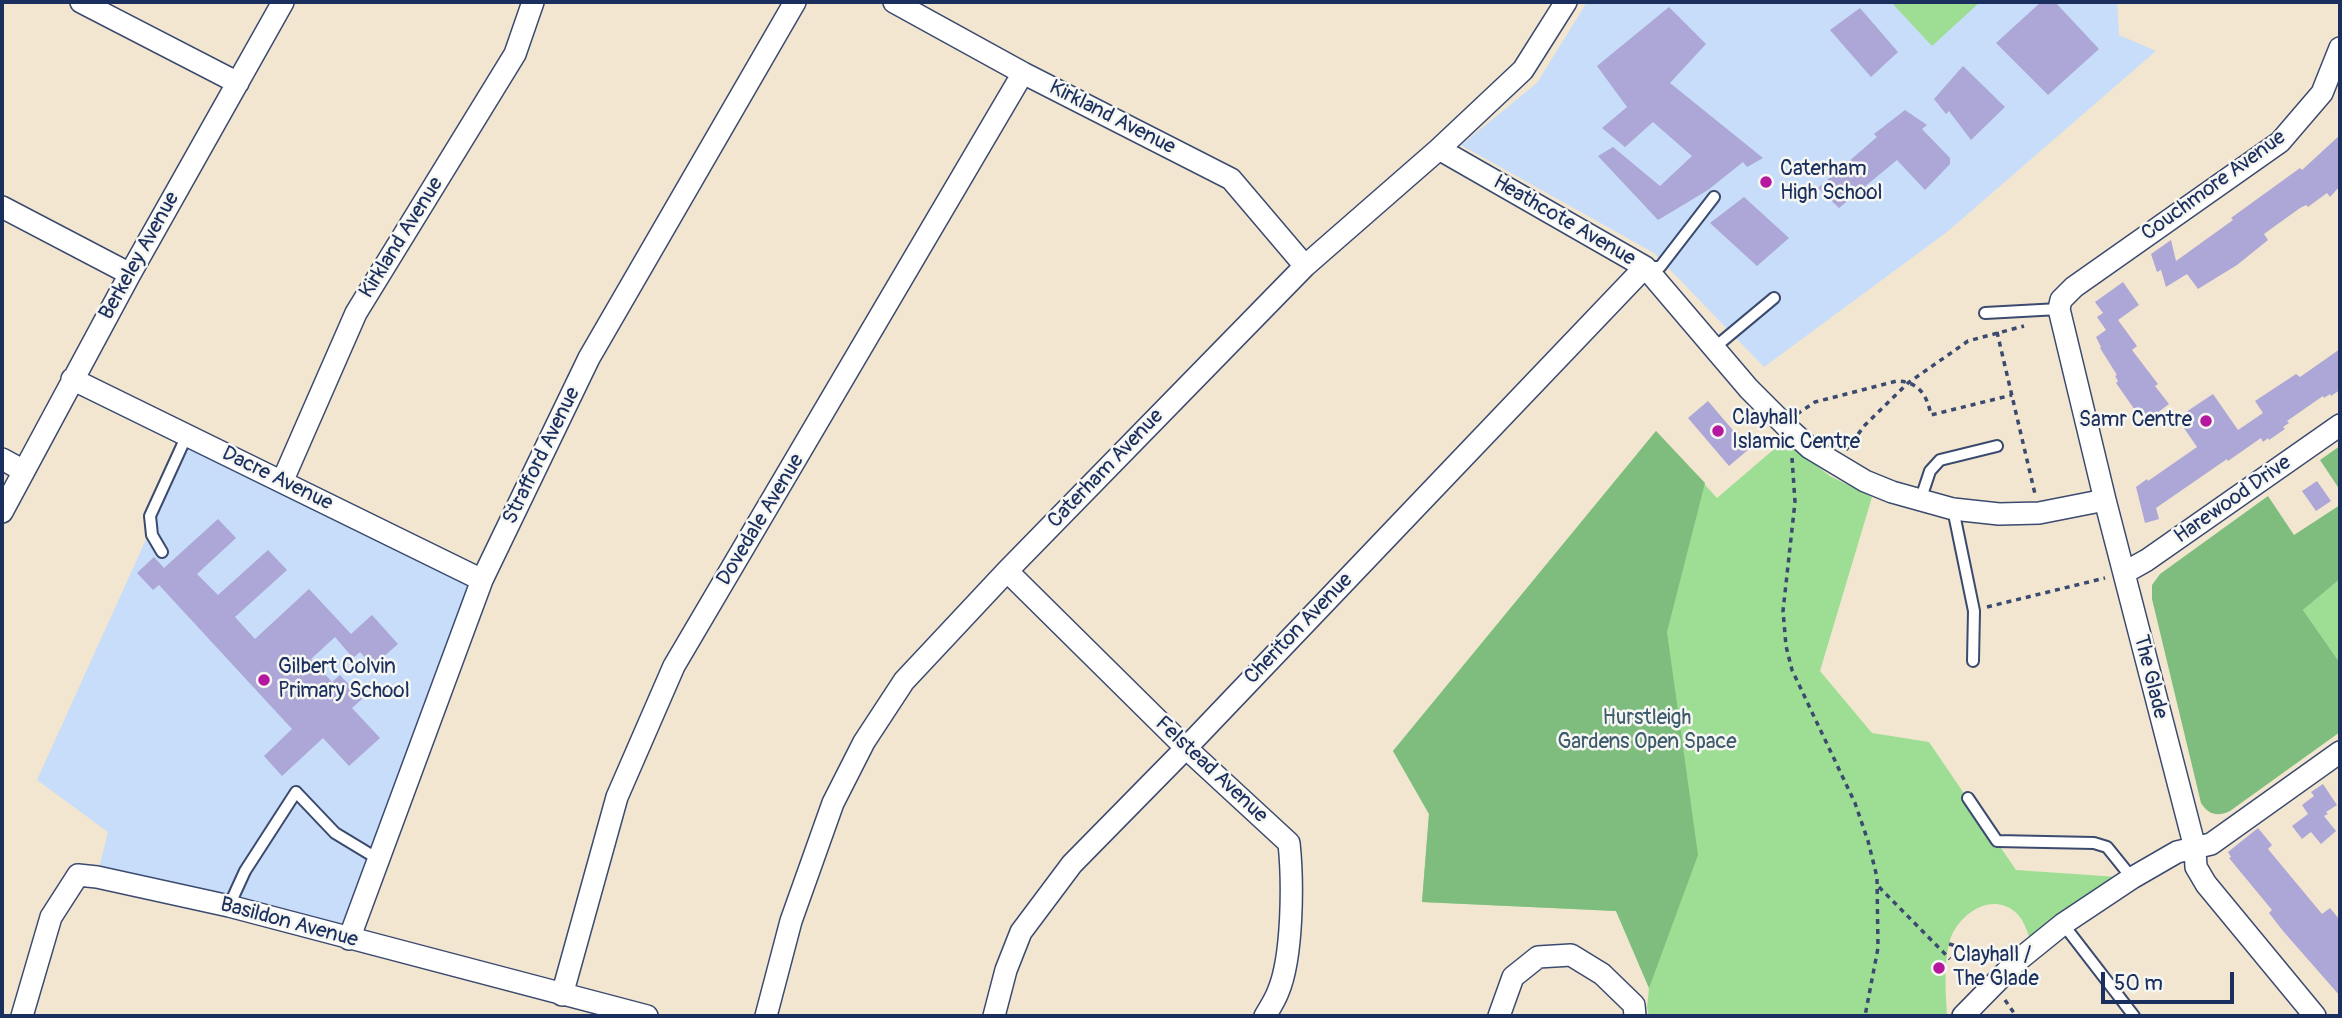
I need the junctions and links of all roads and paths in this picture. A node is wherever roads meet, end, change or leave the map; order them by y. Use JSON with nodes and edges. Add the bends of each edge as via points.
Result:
{"nodes":[{"id":1,"x":81,"y":2,"type":"edge"},
{"id":2,"x":283,"y":2,"type":"edge"},
{"id":3,"x":534,"y":2,"type":"edge"},
{"id":4,"x":796,"y":2,"type":"edge"},
{"id":5,"x":894,"y":2,"type":"edge"},
{"id":6,"x":1566,"y":2,"type":"edge"},
{"id":7,"x":2340,"y":48,"type":"edge"},
{"id":8,"x":1023,"y":73,"type":"junction"},
{"id":9,"x":238,"y":83,"type":"junction"},
{"id":10,"x":1439,"y":149,"type":"junction"},
{"id":11,"x":1714,"y":197,"type":"dead end"},
{"id":12,"x":2,"y":207,"type":"edge"},
{"id":13,"x":1305,"y":266,"type":"junction"},
{"id":14,"x":1645,"y":267,"type":"junction"},
{"id":15,"x":130,"y":274,"type":"junction"},
{"id":16,"x":1774,"y":298,"type":"dead end"},
{"id":17,"x":2060,"y":309,"type":"junction"},
{"id":18,"x":1985,"y":313,"type":"dead end"},
{"id":19,"x":1997,"y":332,"type":"junction"},
{"id":20,"x":1714,"y":348,"type":"junction"},
{"id":21,"x":72,"y":379,"type":"junction"},
{"id":22,"x":1908,"y":383,"type":"junction"},
{"id":23,"x":2012,"y":395,"type":"junction"},
{"id":24,"x":2340,"y":425,"type":"edge"},
{"id":25,"x":1789,"y":429,"type":"junction"},
{"id":26,"x":187,"y":435,"type":"junction"},
{"id":27,"x":1997,"y":446,"type":"dead end"},
{"id":28,"x":2,"y":459,"type":"edge"},
{"id":29,"x":1838,"y":466,"type":"junction"},
{"id":30,"x":24,"y":471,"type":"junction"},
{"id":31,"x":282,"y":482,"type":"junction"},
{"id":32,"x":2105,"y":500,"type":"junction"},
{"id":33,"x":1920,"y":501,"type":"junction"},
{"id":34,"x":1953,"y":509,"type":"junction"},
{"id":35,"x":2,"y":512,"type":"edge"},
{"id":36,"x":2039,"y":513,"type":"junction"},
{"id":37,"x":162,"y":552,"type":"dead end"},
{"id":38,"x":1007,"y":571,"type":"junction"},
{"id":39,"x":2124,"y":573,"type":"junction"},
{"id":40,"x":482,"y":580,"type":"junction"},
{"id":41,"x":1974,"y":611,"type":"junction"},
{"id":42,"x":1973,"y":661,"type":"dead end"},
{"id":43,"x":1186,"y":747,"type":"junction"},
{"id":44,"x":2340,"y":752,"type":"edge"},
{"id":45,"x":1968,"y":798,"type":"dead end"},
{"id":46,"x":2195,"y":848,"type":"junction"},
{"id":47,"x":378,"y":859,"type":"junction"},
{"id":48,"x":2132,"y":878,"type":"junction"},
{"id":49,"x":1877,"y":885,"type":"junction"},
{"id":50,"x":229,"y":906,"type":"junction"},
{"id":51,"x":2063,"y":924,"type":"junction"},
{"id":52,"x":349,"y":939,"type":"junction"},
{"id":53,"x":1949,"y":944,"type":"dead end"},
{"id":54,"x":1950,"y":959,"type":"dead end"},
{"id":55,"x":2017,"y":962,"type":"junction"},
{"id":56,"x":562,"y":995,"type":"junction"},
{"id":57,"x":22,"y":1016,"type":"edge"},
{"id":58,"x":647,"y":1016,"type":"edge"},
{"id":59,"x":766,"y":1016,"type":"edge"},
{"id":60,"x":994,"y":1016,"type":"edge"},
{"id":61,"x":1265,"y":1016,"type":"edge"},
{"id":62,"x":1499,"y":1016,"type":"edge"},
{"id":63,"x":1635,"y":1016,"type":"edge"},
{"id":64,"x":1866,"y":1016,"type":"edge"},
{"id":65,"x":1963,"y":1016,"type":"edge"},
{"id":66,"x":2134,"y":1016,"type":"edge"},
{"id":67,"x":2315,"y":1016,"type":"edge"}],
"edges":[{"from":1,"to":9,"type":"street"},
{"from":2,"to":9,"type":"street","name":"Berkeley Avenue"},
{"from":3,"to":31,"type":"street","name":"Kirkland Avenue","via":[[515,54],[356,313]]},
{"from":4,"to":40,"type":"street","name":"Strafford Avenue","via":[[589,358]]},
{"from":5,"to":8,"type":"street","name":"Kirkland Avenue"},
{"from":6,"to":10,"type":"street","name":"Caterham Avenue","via":[[1523,70]]},
{"from":7,"to":17,"type":"street","name":"Couchmore Avenue","via":[[2322,93],[2280,142],[2074,287]]},
{"from":8,"to":13,"type":"street","name":"Kirkland Avenue","via":[[1231,179]]},
{"from":8,"to":56,"type":"street","name":"Dovedale Avenue","via":[[674,666],[617,797]]},
{"from":9,"to":15,"type":"street","name":"Berkeley Avenue"},
{"from":10,"to":13,"type":"street","name":"Caterham Avenue"},
{"from":10,"to":14,"type":"street","name":"Heathcote Avenue"},
{"from":11,"to":14,"type":"lane","via":[[1660,267]]},
{"from":12,"to":15,"type":"street"},
{"from":13,"to":38,"type":"street","name":"Caterham Avenue"},
{"from":14,"to":20,"type":"street","name":"Heathcote Avenue"},
{"from":14,"to":43,"type":"street","name":"Cheriton Avenue"},
{"from":15,"to":21,"type":"street","name":"Berkeley Avenue"},
{"from":16,"to":20,"type":"lane"},
{"from":17,"to":18,"type":"lane"},
{"from":17,"to":19,"type":"path"},
{"from":17,"to":32,"type":"street","name":"The Glade"},
{"from":19,"to":22,"type":"path","via":[[1968,341]]},
{"from":19,"to":23,"type":"path"},
{"from":20,"to":25,"type":"street","name":"Heathcote Avenue"},
{"from":21,"to":26,"type":"street","name":"Dacre Avenue"},
{"from":21,"to":30,"type":"street","name":"Berkeley Avenue"},
{"from":22,"to":23,"type":"path","via":[[1925,393],[1931,415]]},
{"from":22,"to":25,"type":"path","via":[[1891,382],[1815,402],[1797,413]]},
{"from":22,"to":29,"type":"path","via":[[1865,425]]},
{"from":23,"to":36,"type":"path"},
{"from":24,"to":39,"type":"street","name":"Harewood Drive"},
{"from":25,"to":29,"type":"street","name":"Heathcote Avenue"},
{"from":25,"to":49,"type":"path","via":[[1795,502],[1783,611],[1786,646],[1792,670],[1855,803]]},
{"from":26,"to":31,"type":"street","name":"Dacre Avenue"},
{"from":26,"to":37,"type":"lane","via":[[150,516],[152,535]]},
{"from":27,"to":33,"type":"lane","via":[[1940,460],[1930,471]]},
{"from":28,"to":30,"type":"street"},
{"from":29,"to":33,"type":"street","name":"Heathcote Avenue"},
{"from":30,"to":35,"type":"street","name":"Berkeley Avenue"},
{"from":31,"to":40,"type":"street","name":"Dacre Avenue"},
{"from":32,"to":36,"type":"street","name":"Heathcote Avenue"},
{"from":32,"to":39,"type":"street","name":"The Glade"},
{"from":33,"to":34,"type":"street","name":"Heathcote Avenue"},
{"from":34,"to":36,"type":"street","name":"Heathcote Avenue"},
{"from":34,"to":41,"type":"lane"},
{"from":38,"to":43,"type":"street","name":"Felstead Avenue"},
{"from":38,"to":59,"type":"street","name":"Caterham Avenue","via":[[904,681],[864,742],[828,816],[791,921]]},
{"from":39,"to":41,"type":"path"},
{"from":39,"to":46,"type":"street","name":"The Glade"},
{"from":40,"to":47,"type":"street","name":"Strafford Avenue"},
{"from":41,"to":42,"type":"lane"},
{"from":43,"to":60,"type":"street","name":"Cheriton Avenue","via":[[1072,863],[1021,932]]},
{"from":43,"to":61,"type":"street","name":"Felstead Avenue","via":[[1289,843],[1287,957],[1279,990]]},
{"from":44,"to":46,"type":"street","via":[[2211,844]]},
{"from":45,"to":48,"type":"lane","via":[[1997,841],[2094,843],[2107,847]]},
{"from":46,"to":48,"type":"street","via":[[2177,852]]},
{"from":46,"to":67,"type":"street","name":"The Glade","via":[[2200,876]]},
{"from":47,"to":50,"type":"lane","via":[[335,833],[296,792],[245,871]]},
{"from":47,"to":52,"type":"street","name":"Strafford Avenue"},
{"from":48,"to":51,"type":"street"},
{"from":49,"to":54,"type":"path"},
{"from":49,"to":64,"type":"path","via":[[1878,948]]},
{"from":50,"to":52,"type":"street","name":"Basildon Avenue"},
{"from":50,"to":57,"type":"street","name":"Basildon Avenue","via":[[79,875],[51,917]]},
{"from":51,"to":55,"type":"street"},
{"from":51,"to":66,"type":"lane"},
{"from":52,"to":56,"type":"street","name":"Basildon Avenue"},
{"from":53,"to":55,"type":"path"},
{"from":55,"to":65,"type":"street"},
{"from":56,"to":58,"type":"street","name":"Basildon Avenue"},
{"from":62,"to":63,"type":"street","via":[[1513,977],[1538,957],[1571,955],[1602,974],[1634,1005]]}]}
